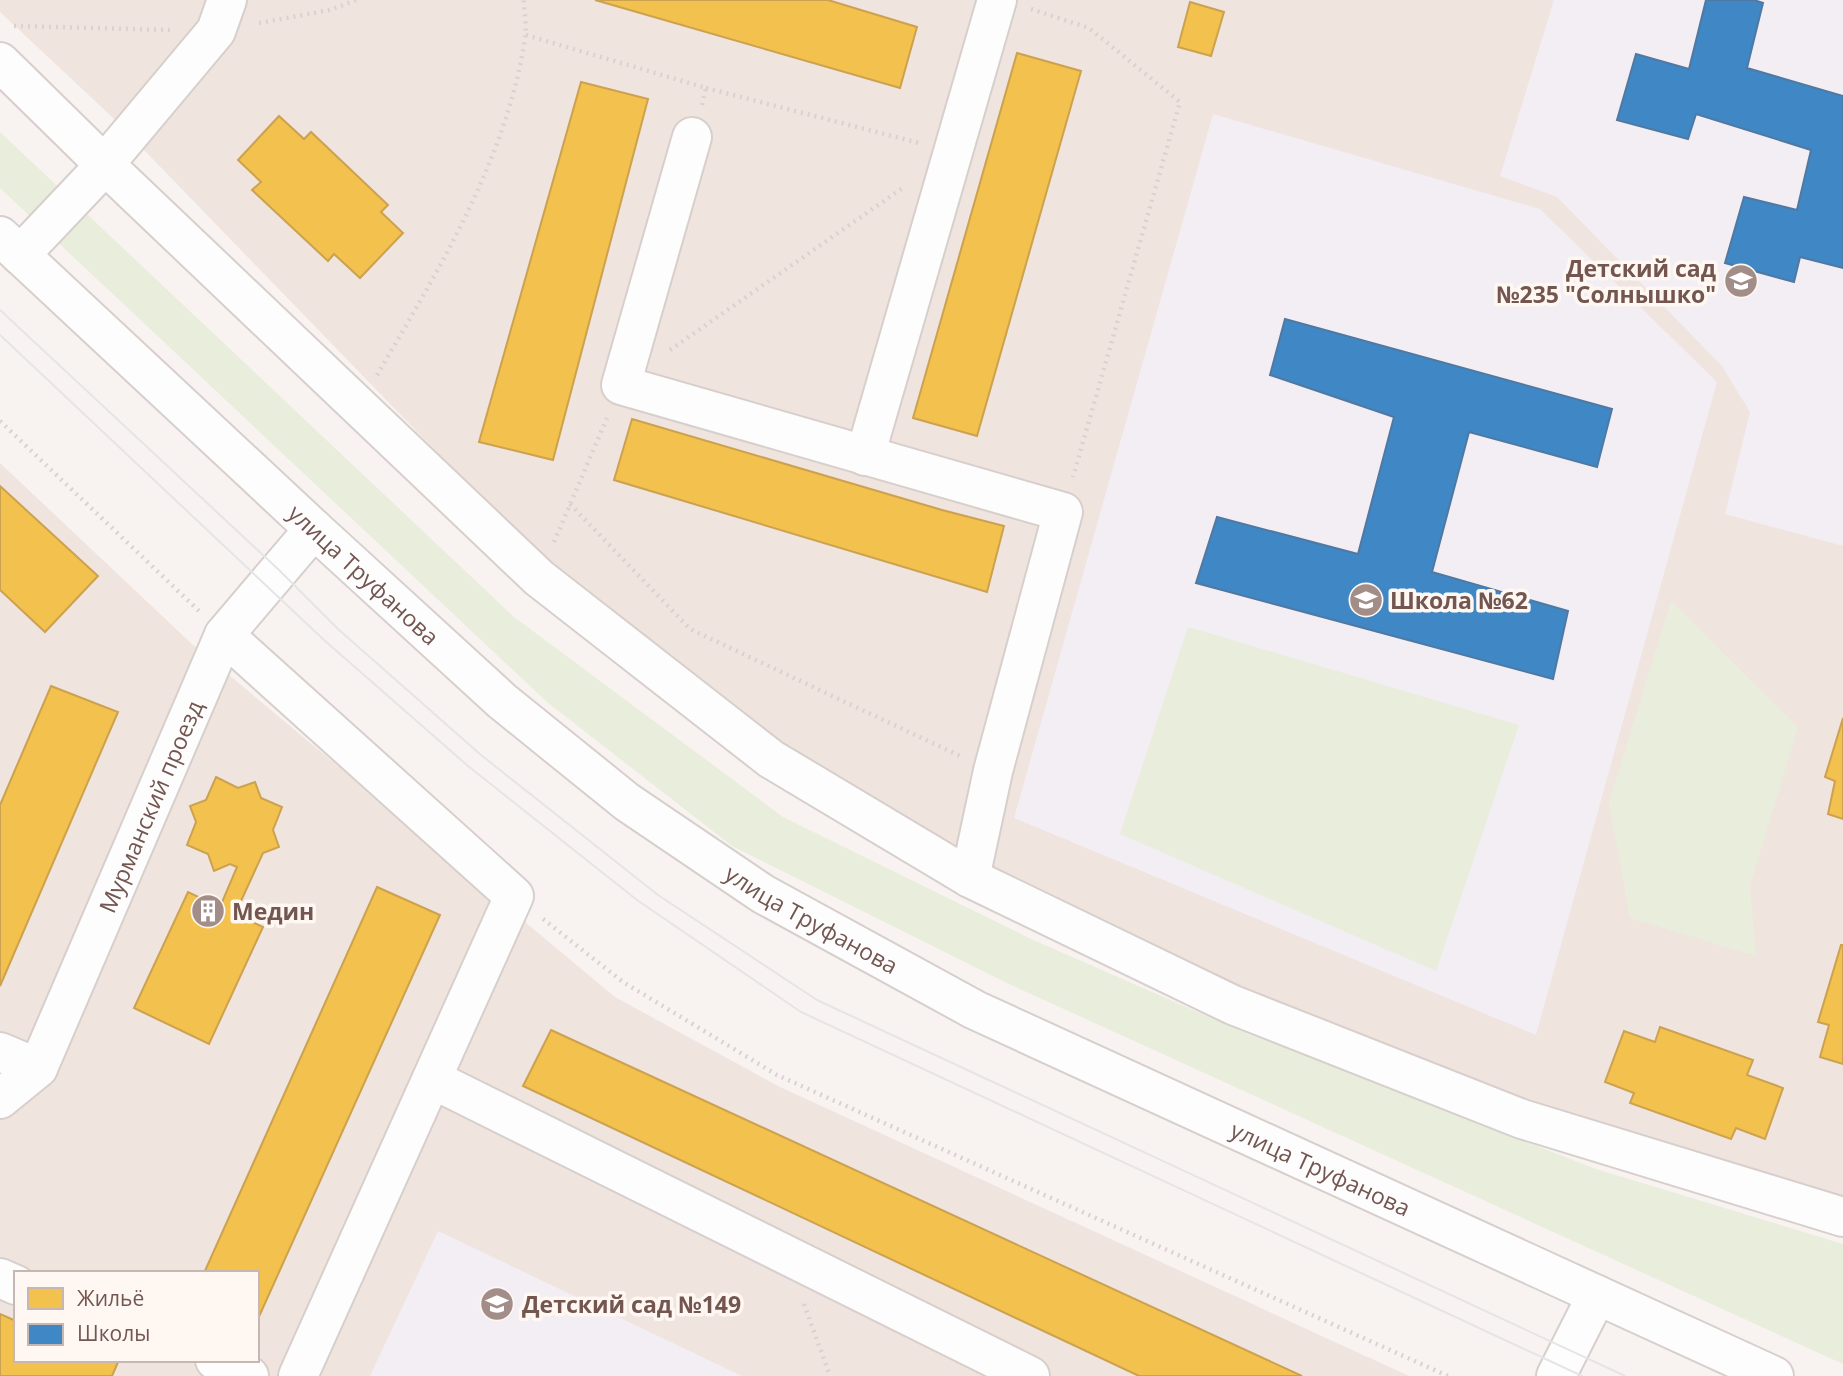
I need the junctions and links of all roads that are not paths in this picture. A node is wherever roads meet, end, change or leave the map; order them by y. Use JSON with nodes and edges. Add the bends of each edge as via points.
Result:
{"nodes":[{"id":1,"x":1013,"y":4,"type":"edge"},
{"id":2,"x":221,"y":16,"type":"edge"},
{"id":3,"x":0,"y":62,"type":"edge"},
{"id":4,"x":692,"y":137,"type":"road end"},
{"id":5,"x":104,"y":164,"type":"junction"},
{"id":6,"x":10,"y":245,"type":"edge"},
{"id":7,"x":865,"y":456,"type":"junction"},
{"id":8,"x":314,"y":529,"type":"junction"},
{"id":9,"x":224,"y":635,"type":"junction"},
{"id":10,"x":970,"y":878,"type":"junction"},
{"id":11,"x":0,"y":1052,"type":"edge"},
{"id":12,"x":38,"y":1068,"type":"junction"},
{"id":13,"x":432,"y":1080,"type":"junction"},
{"id":14,"x":0,"y":1099,"type":"edge"},
{"id":15,"x":1843,"y":1217,"type":"edge"},
{"id":16,"x":1597,"y":1295,"type":"junction"},
{"id":17,"x":219,"y":1362,"type":"edge"},
{"id":18,"x":249,"y":1376,"type":"edge"},
{"id":19,"x":298,"y":1376,"type":"edge"},
{"id":20,"x":1030,"y":1376,"type":"edge"},
{"id":21,"x":1556,"y":1376,"type":"edge"},
{"id":22,"x":1774,"y":1376,"type":"edge"}],
"edges":[{"from":1,"to":7,"type":"street","via":[[953,152]]},
{"from":2,"to":5,"type":"street"},
{"from":3,"to":5,"type":"street"},
{"from":4,"to":7,"type":"street","via":[[621,385]]},
{"from":5,"to":6,"type":"street"},
{"from":5,"to":10,"type":"street","via":[[539,578],[771,759]]},
{"from":6,"to":8,"type":"street","name":"улица Труфанова"},
{"from":7,"to":10,"type":"street","via":[[1063,512],[993,771]]},
{"from":8,"to":9,"type":"street","name":"Мурманский проезд"},
{"from":8,"to":16,"type":"street","name":"улица Труфанова","via":[[502,701],[617,794],[763,894],[975,1010]]},
{"from":9,"to":12,"type":"street","name":"Мурманский проезд"},
{"from":9,"to":13,"type":"street","via":[[514,896]]},
{"from":10,"to":15,"type":"street","via":[[1233,1005],[1522,1119]]},
{"from":11,"to":12,"type":"street"},
{"from":12,"to":14,"type":"street"},
{"from":13,"to":19,"type":"street"},
{"from":13,"to":20,"type":"street"},
{"from":16,"to":21,"type":"street"},
{"from":16,"to":22,"type":"street","name":"улица Труфанова"},
{"from":17,"to":18,"type":"street"}]}
